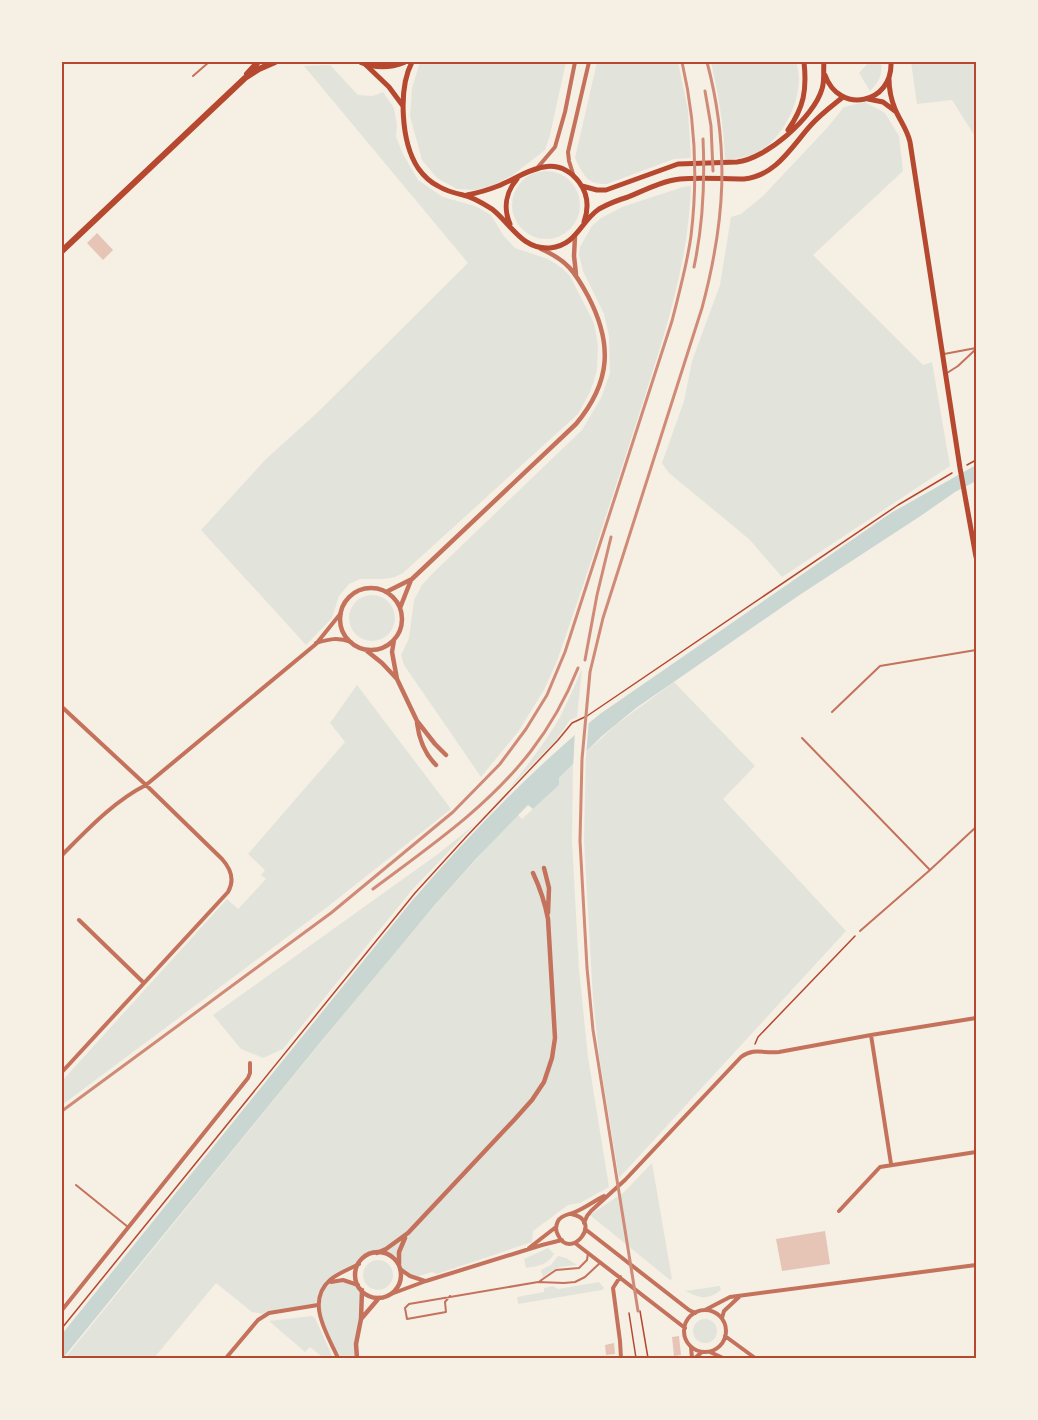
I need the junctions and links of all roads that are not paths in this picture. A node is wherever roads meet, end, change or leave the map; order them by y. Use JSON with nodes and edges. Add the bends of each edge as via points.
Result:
{"nodes":[{"id":1,"x":208,"y":62,"type":"edge"},
{"id":2,"x":258,"y":62,"type":"edge"},
{"id":3,"x":275,"y":62,"type":"edge"},
{"id":4,"x":361,"y":62,"type":"edge"},
{"id":5,"x":404,"y":62,"type":"edge"},
{"id":6,"x":412,"y":62,"type":"edge"},
{"id":7,"x":575,"y":62,"type":"edge"},
{"id":8,"x":589,"y":62,"type":"edge"},
{"id":9,"x":804,"y":62,"type":"edge"},
{"id":10,"x":824,"y":62,"type":"edge"},
{"id":11,"x":891,"y":62,"type":"edge"},
{"id":12,"x":825,"y":74,"type":"junction"},
{"id":13,"x":194,"y":76,"type":"dead end"},
{"id":14,"x":889,"y":79,"type":"junction"},
{"id":15,"x":237,"y":85,"type":"junction"},
{"id":16,"x":843,"y":97,"type":"junction"},
{"id":17,"x":865,"y":99,"type":"junction"},
{"id":18,"x":403,"y":106,"type":"junction"},
{"id":19,"x":896,"y":111,"type":"junction"},
{"id":20,"x":777,"y":143,"type":"junction"},
{"id":21,"x":538,"y":167,"type":"junction"},
{"id":22,"x":523,"y":174,"type":"junction"},
{"id":23,"x":574,"y":177,"type":"junction"},
{"id":24,"x":582,"y":186,"type":"junction"},
{"id":25,"x":465,"y":195,"type":"junction"},
{"id":26,"x":582,"y":226,"type":"junction"},
{"id":27,"x":512,"y":229,"type":"junction"},
{"id":28,"x":575,"y":236,"type":"junction"},
{"id":29,"x":537,"y":247,"type":"junction"},
{"id":30,"x":62,"y":251,"type":"edge"},
{"id":31,"x":576,"y":274,"type":"junction"},
{"id":32,"x":976,"y":349,"type":"edge"},
{"id":33,"x":944,"y":354,"type":"junction"},
{"id":34,"x":947,"y":373,"type":"junction"},
{"id":35,"x":976,"y":557,"type":"edge"},
{"id":36,"x":412,"y":579,"type":"junction"},
{"id":37,"x":386,"y":592,"type":"junction"},
{"id":38,"x":400,"y":608,"type":"junction"},
{"id":39,"x":341,"y":613,"type":"junction"},
{"id":40,"x":394,"y":639,"type":"junction"},
{"id":41,"x":351,"y":642,"type":"junction"},
{"id":42,"x":316,"y":644,"type":"junction"},
{"id":43,"x":365,"y":649,"type":"junction"},
{"id":44,"x":976,"y":650,"type":"edge"},
{"id":45,"x":397,"y":679,"type":"junction"},
{"id":46,"x":62,"y":707,"type":"edge"},
{"id":47,"x":832,"y":712,"type":"dead end"},
{"id":48,"x":417,"y":721,"type":"junction"},
{"id":49,"x":802,"y":738,"type":"dead end"},
{"id":50,"x":446,"y":755,"type":"dead end"},
{"id":51,"x":436,"y":765,"type":"dead end"},
{"id":52,"x":146,"y":785,"type":"junction"},
{"id":53,"x":976,"y":827,"type":"edge"},
{"id":54,"x":62,"y":855,"type":"edge"},
{"id":55,"x":544,"y":868,"type":"dead end"},
{"id":56,"x":930,"y":870,"type":"junction"},
{"id":57,"x":533,"y":873,"type":"dead end"},
{"id":58,"x":548,"y":919,"type":"junction"},
{"id":59,"x":79,"y":920,"type":"dead end"},
{"id":60,"x":860,"y":931,"type":"road end"},
{"id":61,"x":144,"y":983,"type":"junction"},
{"id":62,"x":976,"y":1018,"type":"edge"},
{"id":63,"x":871,"y":1035,"type":"junction"},
{"id":64,"x":249,"y":1063,"type":"dead end"},
{"id":65,"x":62,"y":1072,"type":"edge"},
{"id":66,"x":976,"y":1152,"type":"edge"},
{"id":67,"x":891,"y":1164,"type":"junction"},
{"id":68,"x":76,"y":1185,"type":"dead end"},
{"id":69,"x":609,"y":1192,"type":"junction"},
{"id":70,"x":839,"y":1211,"type":"dead end"},
{"id":71,"x":571,"y":1214,"type":"junction"},
{"id":72,"x":556,"y":1226,"type":"junction"},
{"id":73,"x":585,"y":1226,"type":"junction"},
{"id":74,"x":128,"y":1227,"type":"junction"},
{"id":75,"x":408,"y":1233,"type":"junction"},
{"id":76,"x":562,"y":1240,"type":"junction"},
{"id":77,"x":575,"y":1243,"type":"junction"},
{"id":78,"x":524,"y":1251,"type":"junction"},
{"id":79,"x":588,"y":1252,"type":"junction"},
{"id":80,"x":378,"y":1253,"type":"junction"},
{"id":81,"x":601,"y":1262,"type":"junction"},
{"id":82,"x":359,"y":1264,"type":"junction"},
{"id":83,"x":976,"y":1265,"type":"edge"},
{"id":84,"x":399,"y":1268,"type":"junction"},
{"id":85,"x":620,"y":1277,"type":"junction"},
{"id":86,"x":426,"y":1281,"type":"junction"},
{"id":87,"x":538,"y":1282,"type":"junction"},
{"id":88,"x":328,"y":1283,"type":"junction"},
{"id":89,"x":358,"y":1285,"type":"junction"},
{"id":90,"x":362,"y":1290,"type":"junction"},
{"id":91,"x":391,"y":1294,"type":"junction"},
{"id":92,"x":450,"y":1296,"type":"junction"},
{"id":93,"x":740,"y":1296,"type":"junction"},
{"id":94,"x":380,"y":1298,"type":"junction"},
{"id":95,"x":318,"y":1305,"type":"junction"},
{"id":96,"x":62,"y":1310,"type":"edge"},
{"id":97,"x":705,"y":1310,"type":"junction"},
{"id":98,"x":695,"y":1313,"type":"junction"},
{"id":99,"x":361,"y":1319,"type":"junction"},
{"id":100,"x":722,"y":1319,"type":"junction"},
{"id":101,"x":685,"y":1328,"type":"junction"},
{"id":102,"x":725,"y":1336,"type":"junction"},
{"id":103,"x":691,"y":1346,"type":"junction"},
{"id":104,"x":703,"y":1352,"type":"junction"},
{"id":105,"x":709,"y":1352,"type":"junction"},
{"id":106,"x":226,"y":1359,"type":"edge"},
{"id":107,"x":338,"y":1359,"type":"edge"},
{"id":108,"x":357,"y":1359,"type":"edge"},
{"id":109,"x":621,"y":1359,"type":"edge"},
{"id":110,"x":693,"y":1359,"type":"edge"},
{"id":111,"x":723,"y":1359,"type":"edge"},
{"id":112,"x":755,"y":1359,"type":"edge"}],
"edges":[{"from":1,"to":13,"type":"lane"},
{"from":2,"to":15,"type":"main road"},
{"from":3,"to":15,"type":"main road"},
{"from":4,"to":5,"type":"main road","via":[[381,66]]},
{"from":4,"to":18,"type":"main road"},
{"from":6,"to":18,"type":"main road"},
{"from":7,"to":21,"type":"street","via":[[555,147]]},
{"from":8,"to":23,"type":"street","via":[[568,153]]},
{"from":9,"to":20,"type":"main road","via":[[803,102]]},
{"from":10,"to":12,"type":"main road"},
{"from":11,"to":14,"type":"main road"},
{"from":12,"to":16,"type":"main road","via":[[832,89]]},
{"from":12,"to":20,"type":"main road","via":[[816,104]]},
{"from":14,"to":17,"type":"main road","via":[[874,96]]},
{"from":14,"to":19,"type":"main road"},
{"from":15,"to":30,"type":"main road"},
{"from":16,"to":17,"type":"main road"},
{"from":16,"to":26,"type":"main road","via":[[813,123],[777,164],[760,175],[670,181],[605,206]]},
{"from":17,"to":19,"type":"main road","via":[[884,102]]},
{"from":18,"to":25,"type":"main road","via":[[410,151],[419,170],[439,187]]},
{"from":19,"to":33,"type":"main road","via":[[910,142]]},
{"from":20,"to":24,"type":"main road","via":[[747,161],[682,163],[610,189]]},
{"from":21,"to":22,"type":"main road"},
{"from":21,"to":23,"type":"main road","via":[[560,169]]},
{"from":22,"to":25,"type":"main road"},
{"from":22,"to":27,"type":"main road","via":[[512,185],[507,200]]},
{"from":23,"to":24,"type":"main road"},
{"from":24,"to":26,"type":"main road","via":[[587,205]]},
{"from":25,"to":27,"type":"main road","via":[[493,210]]},
{"from":26,"to":28,"type":"main road"},
{"from":27,"to":29,"type":"main road"},
{"from":28,"to":29,"type":"main road","via":[[557,246]]},
{"from":28,"to":31,"type":"street"},
{"from":29,"to":31,"type":"street"},
{"from":31,"to":36,"type":"street","via":[[603,333],[604,364],[596,396],[576,424]]},
{"from":32,"to":33,"type":"lane"},
{"from":32,"to":34,"type":"lane"},
{"from":33,"to":34,"type":"main road"},
{"from":34,"to":35,"type":"main road"},
{"from":36,"to":37,"type":"street"},
{"from":36,"to":38,"type":"street"},
{"from":37,"to":38,"type":"street"},
{"from":37,"to":39,"type":"street","via":[[371,588],[356,592]]},
{"from":38,"to":40,"type":"street","via":[[401,627]]},
{"from":39,"to":41,"type":"street","via":[[342,629]]},
{"from":39,"to":42,"type":"street"},
{"from":40,"to":43,"type":"street","via":[[380,648]]},
{"from":40,"to":45,"type":"street"},
{"from":41,"to":42,"type":"street","via":[[337,638]]},
{"from":41,"to":43,"type":"street"},
{"from":42,"to":52,"type":"street"},
{"from":43,"to":45,"type":"street"},
{"from":44,"to":47,"type":"lane","via":[[880,666]]},
{"from":45,"to":48,"type":"street"},
{"from":46,"to":52,"type":"street"},
{"from":48,"to":50,"type":"street"},
{"from":48,"to":51,"type":"street","via":[[424,748]]},
{"from":49,"to":56,"type":"lane"},
{"from":52,"to":54,"type":"street","via":[[125,797]]},
{"from":52,"to":61,"type":"street","via":[[225,863],[232,882],[230,890]]},
{"from":53,"to":56,"type":"lane"},
{"from":55,"to":58,"type":"street","via":[[549,888]]},
{"from":56,"to":60,"type":"lane"},
{"from":57,"to":58,"type":"street"},
{"from":58,"to":75,"type":"street","via":[[555,1038],[547,1075],[515,1119]]},
{"from":59,"to":61,"type":"street"},
{"from":61,"to":65,"type":"street"},
{"from":62,"to":63,"type":"street"},
{"from":63,"to":67,"type":"street"},
{"from":63,"to":69,"type":"street","via":[[779,1052],[751,1051]]},
{"from":64,"to":74,"type":"street","via":[[247,1079]]},
{"from":66,"to":67,"type":"street"},
{"from":67,"to":70,"type":"street","via":[[880,1167]]},
{"from":68,"to":74,"type":"lane"},
{"from":69,"to":71,"type":"street"},
{"from":69,"to":73,"type":"street","via":[[589,1213]]},
{"from":71,"to":72,"type":"street","via":[[561,1218]]},
{"from":71,"to":73,"type":"street","via":[[579,1216]]},
{"from":72,"to":76,"type":"street"},
{"from":72,"to":78,"type":"street"},
{"from":73,"to":77,"type":"street","via":[[582,1238]]},
{"from":73,"to":98,"type":"street"},
{"from":74,"to":96,"type":"street"},
{"from":75,"to":80,"type":"street"},
{"from":75,"to":84,"type":"street","via":[[399,1252]]},
{"from":76,"to":77,"type":"street"},
{"from":76,"to":78,"type":"street"},
{"from":77,"to":79,"type":"street"},
{"from":78,"to":86,"type":"street"},
{"from":79,"to":81,"type":"street"},
{"from":79,"to":87,"type":"lane","via":[[587,1260],[579,1268],[556,1270]]},
{"from":80,"to":82,"type":"street"},
{"from":80,"to":84,"type":"street","via":[[392,1257]]},
{"from":81,"to":85,"type":"street"},
{"from":81,"to":87,"type":"lane","via":[[575,1282]]},
{"from":82,"to":88,"type":"street"},
{"from":82,"to":89,"type":"street"},
{"from":83,"to":93,"type":"street"},
{"from":84,"to":86,"type":"street"},
{"from":84,"to":91,"type":"street","via":[[400,1281]]},
{"from":85,"to":101,"type":"street"},
{"from":85,"to":109,"type":"street","via":[[613,1288]]},
{"from":86,"to":91,"type":"street"},
{"from":87,"to":92,"type":"lane"},
{"from":88,"to":89,"type":"street","via":[[340,1280]]},
{"from":88,"to":95,"type":"street"},
{"from":89,"to":90,"type":"street"},
{"from":90,"to":94,"type":"street"},
{"from":90,"to":99,"type":"street"},
{"from":91,"to":94,"type":"street"},
{"from":92,"to":92,"type":"lane","via":[[409,1304],[405,1308],[407,1319],[446,1312],[445,1302]]},
{"from":93,"to":97,"type":"street","via":[[724,1299]]},
{"from":93,"to":100,"type":"street","via":[[724,1311]]},
{"from":94,"to":99,"type":"street"},
{"from":95,"to":106,"type":"street","via":[[263,1316]]},
{"from":95,"to":107,"type":"street"},
{"from":97,"to":98,"type":"street"},
{"from":97,"to":100,"type":"street"},
{"from":98,"to":101,"type":"street"},
{"from":99,"to":108,"type":"street"},
{"from":100,"to":102,"type":"street"},
{"from":101,"to":103,"type":"street"},
{"from":102,"to":105,"type":"street"},
{"from":102,"to":112,"type":"street"},
{"from":103,"to":104,"type":"street"},
{"from":103,"to":110,"type":"street"},
{"from":104,"to":105,"type":"street"},
{"from":104,"to":110,"type":"street"},
{"from":105,"to":111,"type":"street"}]}
